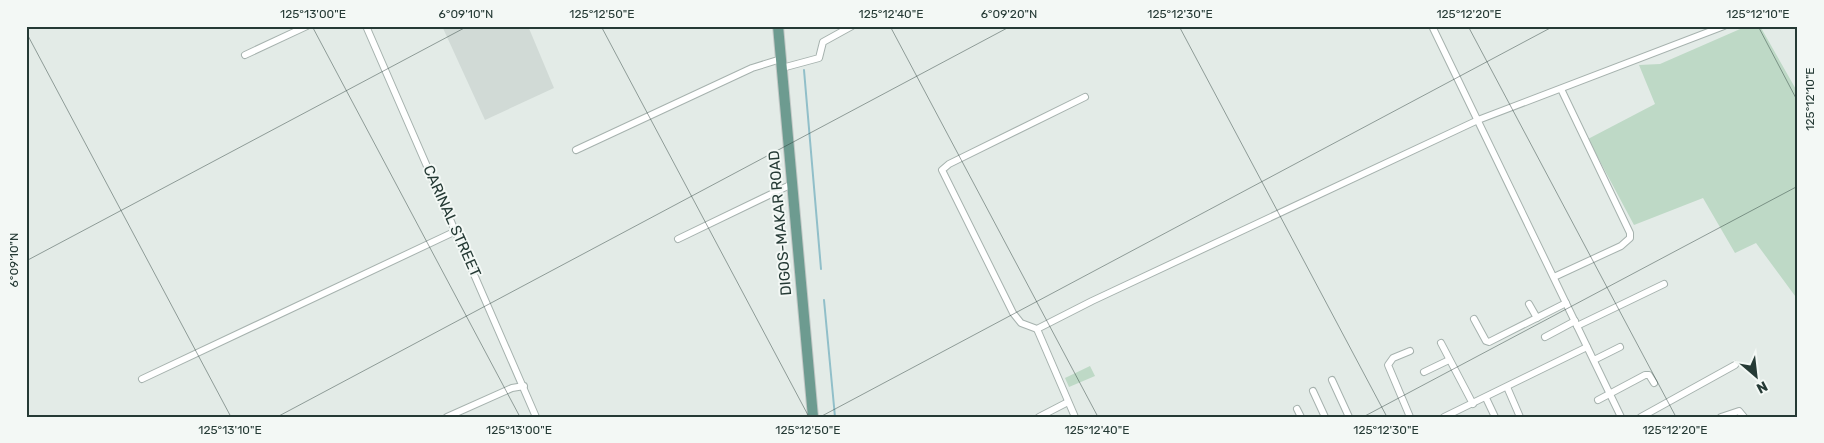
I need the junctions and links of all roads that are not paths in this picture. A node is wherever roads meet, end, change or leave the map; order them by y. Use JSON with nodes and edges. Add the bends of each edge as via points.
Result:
{"nodes":[{"id":1,"x":307,"y":26,"type":"edge"},
{"id":2,"x":366,"y":26,"type":"edge"},
{"id":3,"x":778,"y":26,"type":"edge"},
{"id":4,"x":1432,"y":26,"type":"edge"},
{"id":5,"x":1724,"y":26,"type":"edge"},
{"id":6,"x":850,"y":27,"type":"edge"},
{"id":7,"x":245,"y":55,"type":"dead end"},
{"id":8,"x":781,"y":63,"type":"junction"},
{"id":9,"x":1561,"y":88,"type":"junction"},
{"id":10,"x":1085,"y":98,"type":"dead end"},
{"id":11,"x":1478,"y":120,"type":"junction"},
{"id":12,"x":576,"y":150,"type":"dead end"},
{"id":13,"x":792,"y":184,"type":"junction"},
{"id":14,"x":456,"y":231,"type":"junction"},
{"id":15,"x":678,"y":239,"type":"dead end"},
{"id":16,"x":1554,"y":277,"type":"junction"},
{"id":17,"x":1664,"y":284,"type":"dead end"},
{"id":18,"x":1566,"y":303,"type":"junction"},
{"id":19,"x":1529,"y":304,"type":"dead end"},
{"id":20,"x":1537,"y":318,"type":"junction"},
{"id":21,"x":1474,"y":319,"type":"dead end"},
{"id":22,"x":1576,"y":323,"type":"junction"},
{"id":23,"x":1037,"y":330,"type":"junction"},
{"id":24,"x":1544,"y":337,"type":"dead end"},
{"id":25,"x":1441,"y":343,"type":"dead end"},
{"id":26,"x":1620,"y":346,"type":"dead end"},
{"id":27,"x":1587,"y":348,"type":"junction"},
{"id":28,"x":1410,"y":350,"type":"dead end"},
{"id":29,"x":1449,"y":360,"type":"junction"},
{"id":30,"x":1594,"y":360,"type":"junction"},
{"id":31,"x":1735,"y":366,"type":"dead end"},
{"id":32,"x":1424,"y":372,"type":"dead end"},
{"id":33,"x":142,"y":379,"type":"dead end"},
{"id":34,"x":1332,"y":380,"type":"dead end"},
{"id":35,"x":1654,"y":383,"type":"dead end"},
{"id":36,"x":524,"y":386,"type":"junction"},
{"id":37,"x":1506,"y":387,"type":"junction"},
{"id":38,"x":1313,"y":391,"type":"dead end"},
{"id":39,"x":1610,"y":394,"type":"junction"},
{"id":40,"x":1486,"y":398,"type":"junction"},
{"id":41,"x":1598,"y":400,"type":"dead end"},
{"id":42,"x":1068,"y":402,"type":"junction"},
{"id":43,"x":1473,"y":404,"type":"junction"},
{"id":44,"x":1297,"y":409,"type":"dead end"},
{"id":45,"x":447,"y":417,"type":"edge"},
{"id":46,"x":536,"y":417,"type":"edge"},
{"id":47,"x":813,"y":417,"type":"edge"},
{"id":48,"x":1039,"y":417,"type":"edge"},
{"id":49,"x":1075,"y":417,"type":"edge"},
{"id":50,"x":1301,"y":417,"type":"edge"},
{"id":51,"x":1325,"y":417,"type":"edge"},
{"id":52,"x":1349,"y":417,"type":"edge"},
{"id":53,"x":1410,"y":417,"type":"edge"},
{"id":54,"x":1444,"y":417,"type":"edge"},
{"id":55,"x":1495,"y":417,"type":"edge"},
{"id":56,"x":1520,"y":417,"type":"edge"},
{"id":57,"x":1621,"y":417,"type":"edge"},
{"id":58,"x":1641,"y":417,"type":"edge"},
{"id":59,"x":1721,"y":417,"type":"edge"},
{"id":60,"x":1744,"y":417,"type":"edge"}],
"edges":[{"from":1,"to":7,"type":"street"},
{"from":2,"to":14,"type":"street","name":"CARINAL STREET"},
{"from":3,"to":8,"type":"main road","name":"DIGOS-MAKAR ROAD"},
{"from":4,"to":11,"type":"street"},
{"from":5,"to":9,"type":"street"},
{"from":6,"to":8,"type":"street","via":[[823,42],[819,58]]},
{"from":8,"to":12,"type":"street","via":[[757,66]]},
{"from":8,"to":13,"type":"main road","name":"DIGOS-MAKAR ROAD"},
{"from":9,"to":11,"type":"street"},
{"from":9,"to":16,"type":"street","via":[[1630,238],[1621,246]]},
{"from":10,"to":23,"type":"street","via":[[942,170],[1013,312],[1021,323]]},
{"from":11,"to":16,"type":"street"},
{"from":11,"to":23,"type":"street"},
{"from":13,"to":15,"type":"street"},
{"from":13,"to":47,"type":"main road","name":"DIGOS-MAKAR ROAD"},
{"from":14,"to":33,"type":"street"},
{"from":14,"to":36,"type":"street","name":"CARINAL STREET"},
{"from":16,"to":18,"type":"street"},
{"from":17,"to":22,"type":"street"},
{"from":18,"to":20,"type":"street"},
{"from":18,"to":22,"type":"street"},
{"from":19,"to":20,"type":"street"},
{"from":20,"to":21,"type":"street","via":[[1489,342],[1486,342]]},
{"from":22,"to":24,"type":"street"},
{"from":22,"to":27,"type":"street"},
{"from":23,"to":42,"type":"street"},
{"from":25,"to":29,"type":"street"},
{"from":26,"to":30,"type":"street"},
{"from":27,"to":30,"type":"street"},
{"from":27,"to":37,"type":"street"},
{"from":28,"to":53,"type":"street","via":[[1393,358],[1388,365]]},
{"from":29,"to":32,"type":"street"},
{"from":29,"to":43,"type":"street"},
{"from":30,"to":39,"type":"street"},
{"from":31,"to":58,"type":"street"},
{"from":34,"to":52,"type":"street"},
{"from":35,"to":39,"type":"street","via":[[1649,375],[1645,375]]},
{"from":36,"to":45,"type":"street","via":[[512,388]]},
{"from":36,"to":46,"type":"street","name":"CARINAL STREET"},
{"from":37,"to":40,"type":"street"},
{"from":37,"to":56,"type":"street"},
{"from":38,"to":51,"type":"street"},
{"from":39,"to":41,"type":"street"},
{"from":39,"to":57,"type":"street"},
{"from":40,"to":43,"type":"street"},
{"from":40,"to":55,"type":"street"},
{"from":42,"to":48,"type":"street"},
{"from":42,"to":49,"type":"street"},
{"from":43,"to":54,"type":"street"},
{"from":44,"to":50,"type":"street"},
{"from":59,"to":60,"type":"street","via":[[1739,411]]}]}
